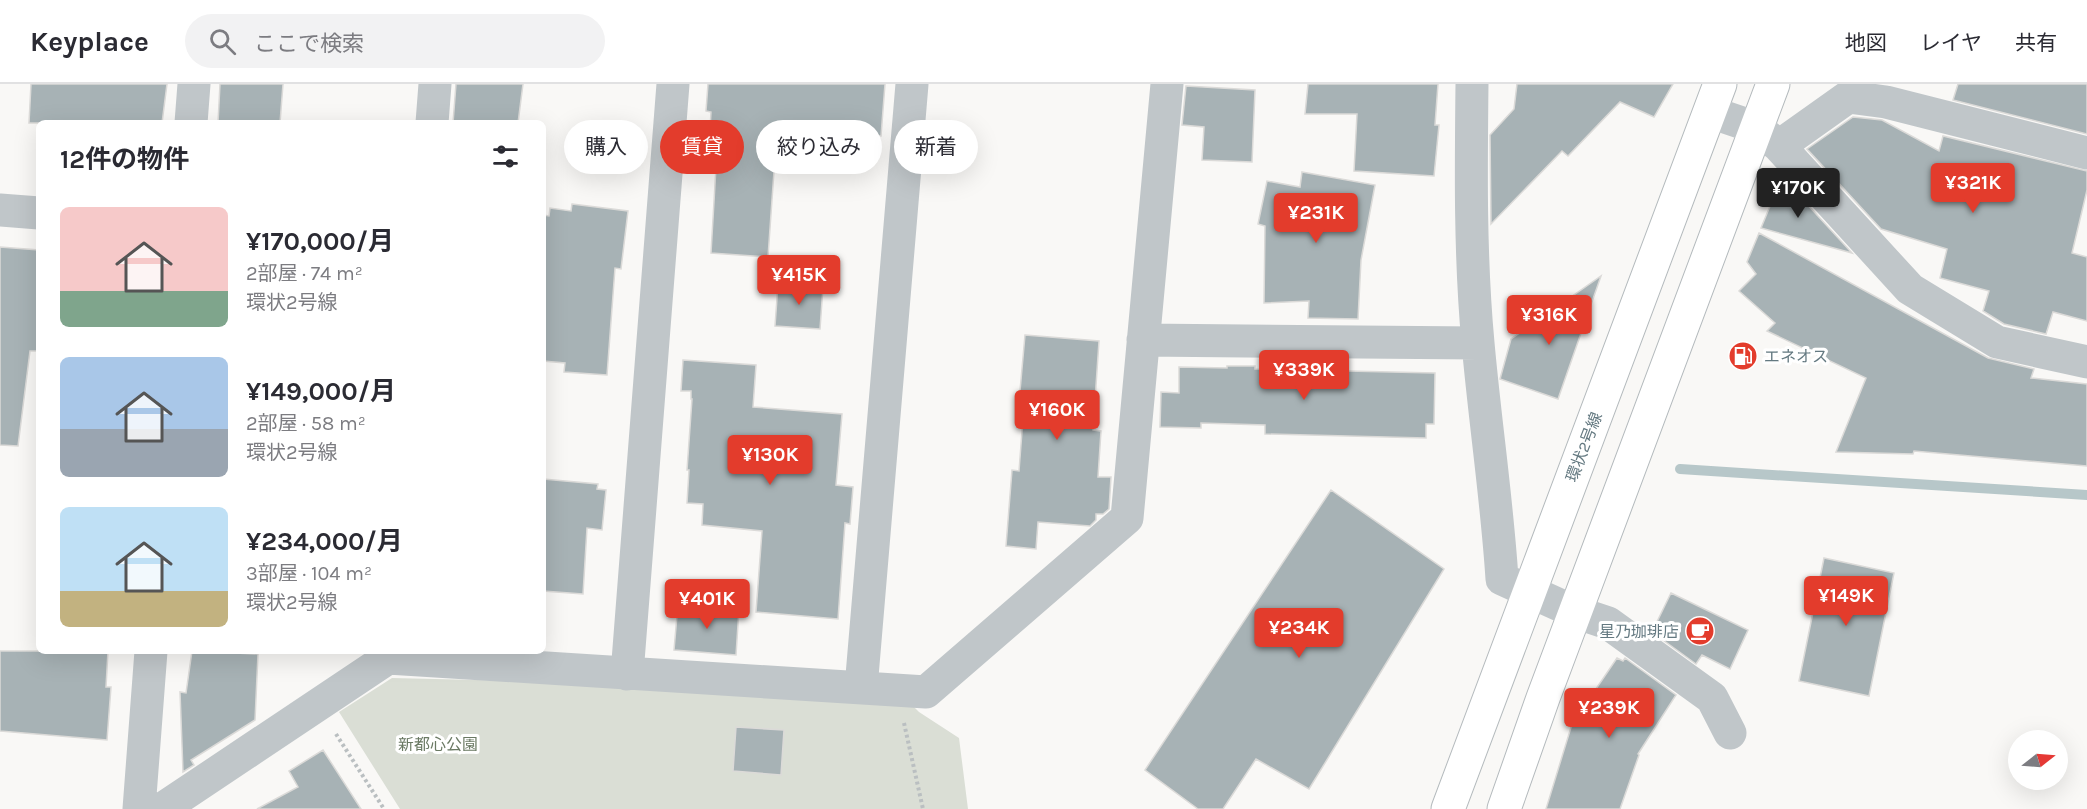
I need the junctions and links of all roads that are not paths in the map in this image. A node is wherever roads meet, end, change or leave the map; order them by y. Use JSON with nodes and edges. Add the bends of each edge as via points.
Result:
{"nodes":[{"id":1,"x":194,"y":84,"type":"edge"},
{"id":2,"x":435,"y":84,"type":"edge"},
{"id":3,"x":673,"y":84,"type":"edge"},
{"id":4,"x":912,"y":84,"type":"edge"},
{"id":5,"x":1167,"y":84,"type":"edge"},
{"id":6,"x":1472,"y":84,"type":"edge"},
{"id":7,"x":1773,"y":84,"type":"edge"},
{"id":8,"x":1715,"y":98,"type":"edge"},
{"id":9,"x":191,"y":120,"type":"edge"},
{"id":10,"x":432,"y":120,"type":"edge"},
{"id":11,"x":1768,"y":137,"type":"junction"},
{"id":12,"x":2087,"y":153,"type":"edge"},
{"id":13,"x":0,"y":210,"type":"edge"},
{"id":14,"x":36,"y":213,"type":"edge"},
{"id":15,"x":1143,"y":340,"type":"junction"},
{"id":16,"x":1478,"y":343,"type":"junction"},
{"id":17,"x":2087,"y":362,"type":"edge"},
{"id":18,"x":1530,"y":592,"type":"junction"},
{"id":19,"x":1575,"y":612,"type":"junction"},
{"id":20,"x":151,"y":654,"type":"edge"},
{"id":21,"x":388,"y":654,"type":"edge"},
{"id":22,"x":627,"y":674,"type":"junction"},
{"id":23,"x":861,"y":688,"type":"junction"},
{"id":24,"x":1730,"y":733,"type":"dead end"},
{"id":25,"x":139,"y":809,"type":"edge"},
{"id":26,"x":162,"y":809,"type":"edge"},
{"id":27,"x":1448,"y":809,"type":"edge"},
{"id":28,"x":1504,"y":809,"type":"edge"}],
"edges":[{"from":1,"to":9,"type":"street"},
{"from":2,"to":10,"type":"street"},
{"from":3,"to":22,"type":"street"},
{"from":4,"to":23,"type":"street"},
{"from":5,"to":15,"type":"street"},
{"from":6,"to":16,"type":"street","via":[[1470,219]]},
{"from":7,"to":11,"type":"main road"},
{"from":8,"to":11,"type":"street"},
{"from":8,"to":18,"type":"main road","name":"環状2号線"},
{"from":11,"to":12,"type":"street","via":[[1848,97],[1886,102]]},
{"from":11,"to":17,"type":"street","via":[[1910,289],[1997,342]]},
{"from":11,"to":19,"type":"main road"},
{"from":13,"to":14,"type":"street"},
{"from":15,"to":16,"type":"street"},
{"from":15,"to":23,"type":"street","via":[[1126,518],[926,692]]},
{"from":16,"to":18,"type":"street","via":[[1502,579]]},
{"from":18,"to":19,"type":"street"},
{"from":18,"to":27,"type":"main road","name":"環状2号線"},
{"from":19,"to":24,"type":"street","via":[[1608,623],[1712,698]]},
{"from":19,"to":28,"type":"main road"},
{"from":20,"to":25,"type":"street"},
{"from":21,"to":22,"type":"street"},
{"from":21,"to":26,"type":"street"},
{"from":22,"to":23,"type":"street"}]}
